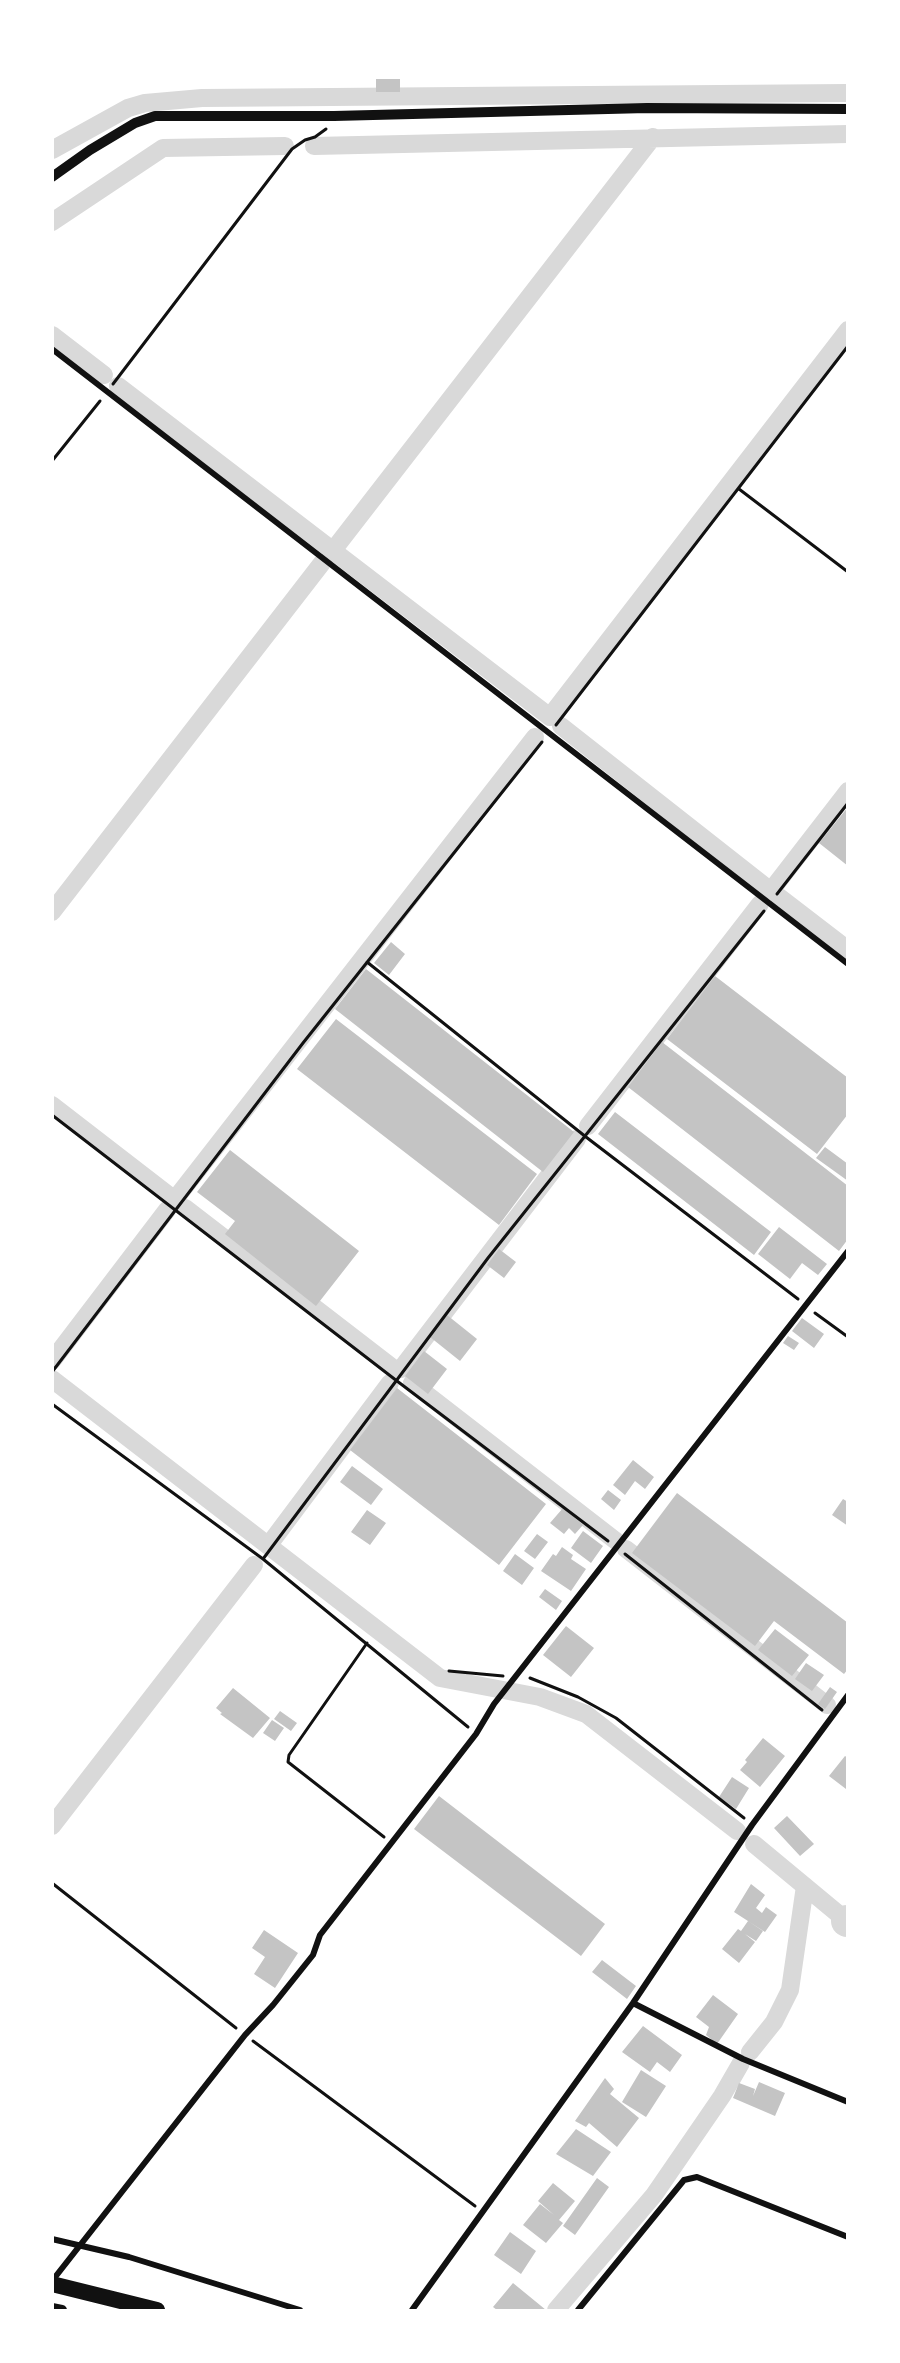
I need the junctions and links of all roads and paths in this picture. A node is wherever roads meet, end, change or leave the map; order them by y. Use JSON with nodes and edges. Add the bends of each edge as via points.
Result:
{"nodes":[{"id":1,"x":848,"y":109,"type":"edge"},
{"id":2,"x":334,"y":116,"type":"junction"},
{"id":3,"x":52,"y":177,"type":"edge"},
{"id":4,"x":848,"y":346,"type":"edge"},
{"id":5,"x":52,"y":349,"type":"edge"},
{"id":6,"x":107,"y":392,"type":"junction"},
{"id":7,"x":52,"y":461,"type":"edge"},
{"id":8,"x":740,"y":489,"type":"junction"},
{"id":9,"x":848,"y":572,"type":"edge"},
{"id":10,"x":549,"y":733,"type":"junction"},
{"id":11,"x":848,"y":803,"type":"edge"},
{"id":12,"x":770,"y":903,"type":"junction"},
{"id":13,"x":367,"y":962,"type":"junction"},
{"id":14,"x":848,"y":964,"type":"edge"},
{"id":15,"x":52,"y":1114,"type":"edge"},
{"id":16,"x":586,"y":1137,"type":"junction"},
{"id":17,"x":176,"y":1210,"type":"junction"},
{"id":18,"x":848,"y":1251,"type":"edge"},
{"id":19,"x":805,"y":1305,"type":"junction"},
{"id":20,"x":848,"y":1338,"type":"edge"},
{"id":21,"x":54,"y":1370,"type":"edge"},
{"id":22,"x":397,"y":1381,"type":"junction"},
{"id":23,"x":52,"y":1404,"type":"edge"},
{"id":24,"x":617,"y":1548,"type":"junction"},
{"id":25,"x":263,"y":1559,"type":"junction"},
{"id":26,"x":367,"y":1643,"type":"junction"},
{"id":27,"x":448,"y":1671,"type":"dead end"},
{"id":28,"x":519,"y":1674,"type":"junction"},
{"id":29,"x":848,"y":1695,"type":"edge"},
{"id":30,"x":830,"y":1717,"type":"junction"},
{"id":31,"x":476,"y":1734,"type":"junction"},
{"id":32,"x":752,"y":1824,"type":"junction"},
{"id":33,"x":392,"y":1843,"type":"junction"},
{"id":34,"x":52,"y":1883,"type":"edge"},
{"id":35,"x":633,"y":2003,"type":"junction"},
{"id":36,"x":245,"y":2035,"type":"junction"},
{"id":37,"x":848,"y":2102,"type":"edge"},
{"id":38,"x":483,"y":2212,"type":"junction"},
{"id":39,"x":848,"y":2236,"type":"edge"},
{"id":40,"x":52,"y":2239,"type":"edge"},
{"id":41,"x":81,"y":2245,"type":"junction"},
{"id":42,"x":52,"y":2282,"type":"edge"},
{"id":43,"x":52,"y":2308,"type":"edge"},
{"id":44,"x":62,"y":2310,"type":"edge"},
{"id":45,"x":157,"y":2310,"type":"edge"},
{"id":46,"x":300,"y":2310,"type":"edge"},
{"id":47,"x":412,"y":2310,"type":"edge"},
{"id":48,"x":578,"y":2310,"type":"edge"}],
"edges":[{"from":1,"to":2,"type":"street","via":[[647,108]]},
{"from":2,"to":3,"type":"street","via":[[155,116],[135,123]]},
{"from":2,"to":6,"type":"path","via":[[325,131],[292,149]]},
{"from":4,"to":8,"type":"path"},
{"from":5,"to":6,"type":"street"},
{"from":6,"to":7,"type":"path"},
{"from":6,"to":10,"type":"street"},
{"from":8,"to":9,"type":"path"},
{"from":8,"to":10,"type":"path"},
{"from":10,"to":12,"type":"street"},
{"from":10,"to":13,"type":"path"},
{"from":11,"to":12,"type":"path"},
{"from":12,"to":14,"type":"street"},
{"from":12,"to":16,"type":"path"},
{"from":13,"to":16,"type":"path"},
{"from":13,"to":17,"type":"path"},
{"from":15,"to":17,"type":"path"},
{"from":16,"to":19,"type":"path"},
{"from":16,"to":22,"type":"path"},
{"from":17,"to":21,"type":"path"},
{"from":17,"to":22,"type":"path"},
{"from":18,"to":19,"type":"street"},
{"from":19,"to":20,"type":"path"},
{"from":19,"to":24,"type":"street"},
{"from":22,"to":24,"type":"path"},
{"from":22,"to":25,"type":"path"},
{"from":23,"to":25,"type":"path"},
{"from":24,"to":28,"type":"street"},
{"from":24,"to":30,"type":"path"},
{"from":25,"to":26,"type":"path"},
{"from":26,"to":31,"type":"path"},
{"from":26,"to":33,"type":"path","via":[[289,1755],[288,1762]]},
{"from":27,"to":28,"type":"path","via":[[508,1677]]},
{"from":28,"to":31,"type":"street"},
{"from":28,"to":32,"type":"path","via":[[578,1697],[616,1718]]},
{"from":29,"to":30,"type":"street"},
{"from":30,"to":32,"type":"street"},
{"from":31,"to":33,"type":"street"},
{"from":32,"to":35,"type":"street"},
{"from":33,"to":36,"type":"street","via":[[320,1935],[313,1955]]},
{"from":34,"to":36,"type":"path"},
{"from":35,"to":37,"type":"street","via":[[743,2059]]},
{"from":35,"to":38,"type":"street"},
{"from":36,"to":38,"type":"path"},
{"from":36,"to":41,"type":"street"},
{"from":38,"to":47,"type":"street"},
{"from":39,"to":48,"type":"street","via":[[696,2177],[684,2180]]},
{"from":40,"to":41,"type":"street"},
{"from":41,"to":42,"type":"street"},
{"from":41,"to":46,"type":"street"},
{"from":42,"to":45,"type":"highway"},
{"from":43,"to":44,"type":"street"}]}
